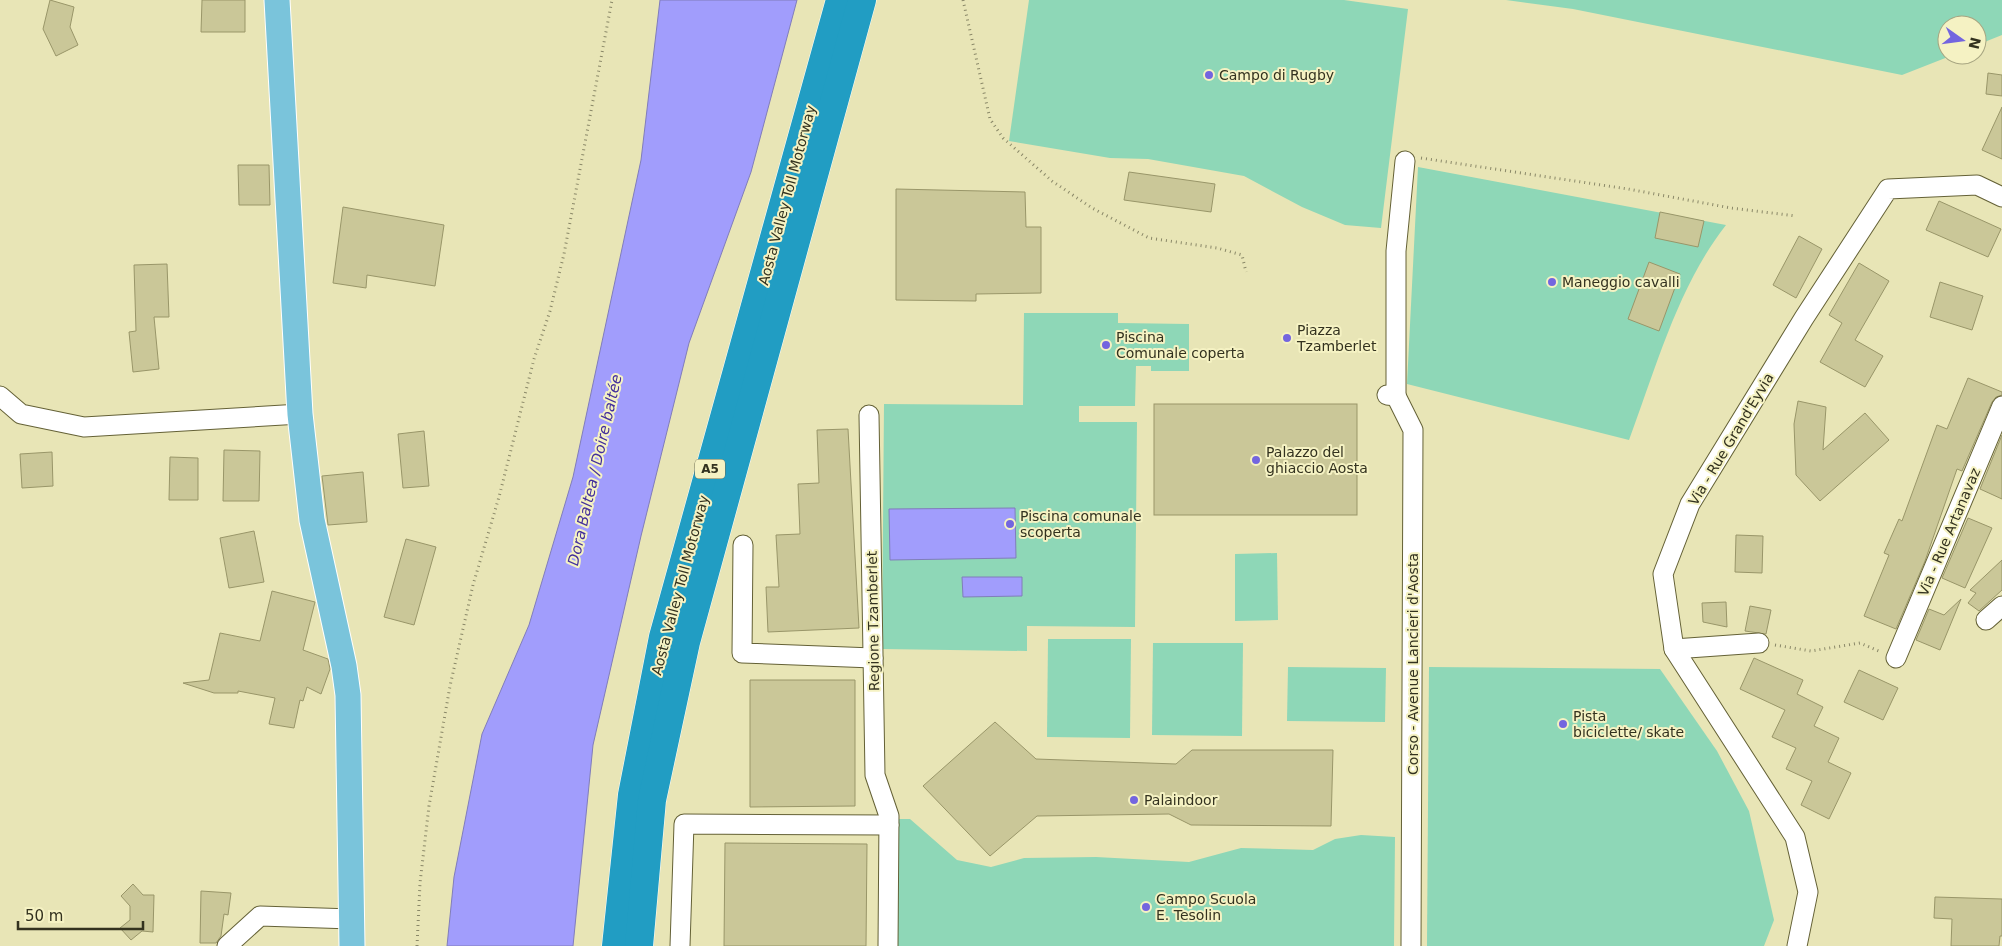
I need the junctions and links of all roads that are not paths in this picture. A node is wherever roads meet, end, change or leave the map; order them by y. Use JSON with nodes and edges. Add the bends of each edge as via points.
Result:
{"nodes":[{"id":1,"x":277,"y":0,"type":"edge"},
{"id":2,"x":840,"y":0,"type":"edge"},
{"id":3,"x":862,"y":0,"type":"edge"},
{"id":4,"x":1405,"y":161,"type":"road end"},
{"id":5,"x":2002,"y":197,"type":"edge"},
{"id":6,"x":0,"y":396,"type":"edge"},
{"id":7,"x":2002,"y":406,"type":"edge"},
{"id":8,"x":300,"y":414,"type":"junction"},
{"id":9,"x":869,"y":415,"type":"dead end"},
{"id":10,"x":743,"y":545,"type":"dead end"},
{"id":11,"x":2002,"y":606,"type":"edge"},
{"id":12,"x":1986,"y":620,"type":"dead end"},
{"id":13,"x":1760,"y":643,"type":"road end"},
{"id":14,"x":1674,"y":648,"type":"junction"},
{"id":15,"x":873,"y":658,"type":"junction"},
{"id":16,"x":1896,"y":658,"type":"road end"},
{"id":17,"x":889,"y":825,"type":"junction"},
{"id":18,"x":352,"y":919,"type":"junction"},
{"id":19,"x":227,"y":946,"type":"edge"},
{"id":20,"x":352,"y":946,"type":"edge"},
{"id":21,"x":616,"y":946,"type":"edge"},
{"id":22,"x":638,"y":946,"type":"edge"},
{"id":23,"x":680,"y":946,"type":"edge"},
{"id":24,"x":888,"y":946,"type":"edge"},
{"id":25,"x":1412,"y":946,"type":"edge"},
{"id":26,"x":1796,"y":946,"type":"edge"}],
"edges":[{"from":1,"to":8,"type":"main road"},
{"from":2,"to":21,"type":"highway","name":"Aosta Valley Toll Motorway","number":"A5","via":[[663,637],[632,794]]},
{"from":3,"to":22,"type":"highway","name":"Aosta Valley Toll Motorway","number":"A5","via":[[686,642],[652,800]]},
{"from":4,"to":25,"type":"street","name":"Corso - Avenue Lancieri d'Aosta","via":[[1396,251],[1391,396],[1413,430]]},
{"from":5,"to":14,"type":"street","name":"Via - Rue Grand'Eyvia","via":[[1977,185],[1888,189],[1690,504],[1663,574]]},
{"from":6,"to":8,"type":"street","via":[[21,414],[84,427]]},
{"from":7,"to":16,"type":"street","name":"Via - Rue Artanavaz"},
{"from":8,"to":18,"type":"main road","via":[[312,520],[348,695]]},
{"from":9,"to":15,"type":"street","name":"Regione Tzamberlet"},
{"from":10,"to":15,"type":"street","via":[[742,653]]},
{"from":11,"to":12,"type":"street"},
{"from":13,"to":14,"type":"street"},
{"from":14,"to":26,"type":"street","name":"Via - Rue Grand'Eyvia","via":[[1795,837],[1808,892]]},
{"from":15,"to":17,"type":"street","name":"Regione Tzamberlet","via":[[875,775]]},
{"from":17,"to":23,"type":"street","via":[[684,824]]},
{"from":17,"to":24,"type":"street","name":"Regione Tzamberlet"},
{"from":18,"to":19,"type":"street","via":[[260,916]]},
{"from":18,"to":20,"type":"main road"}]}
